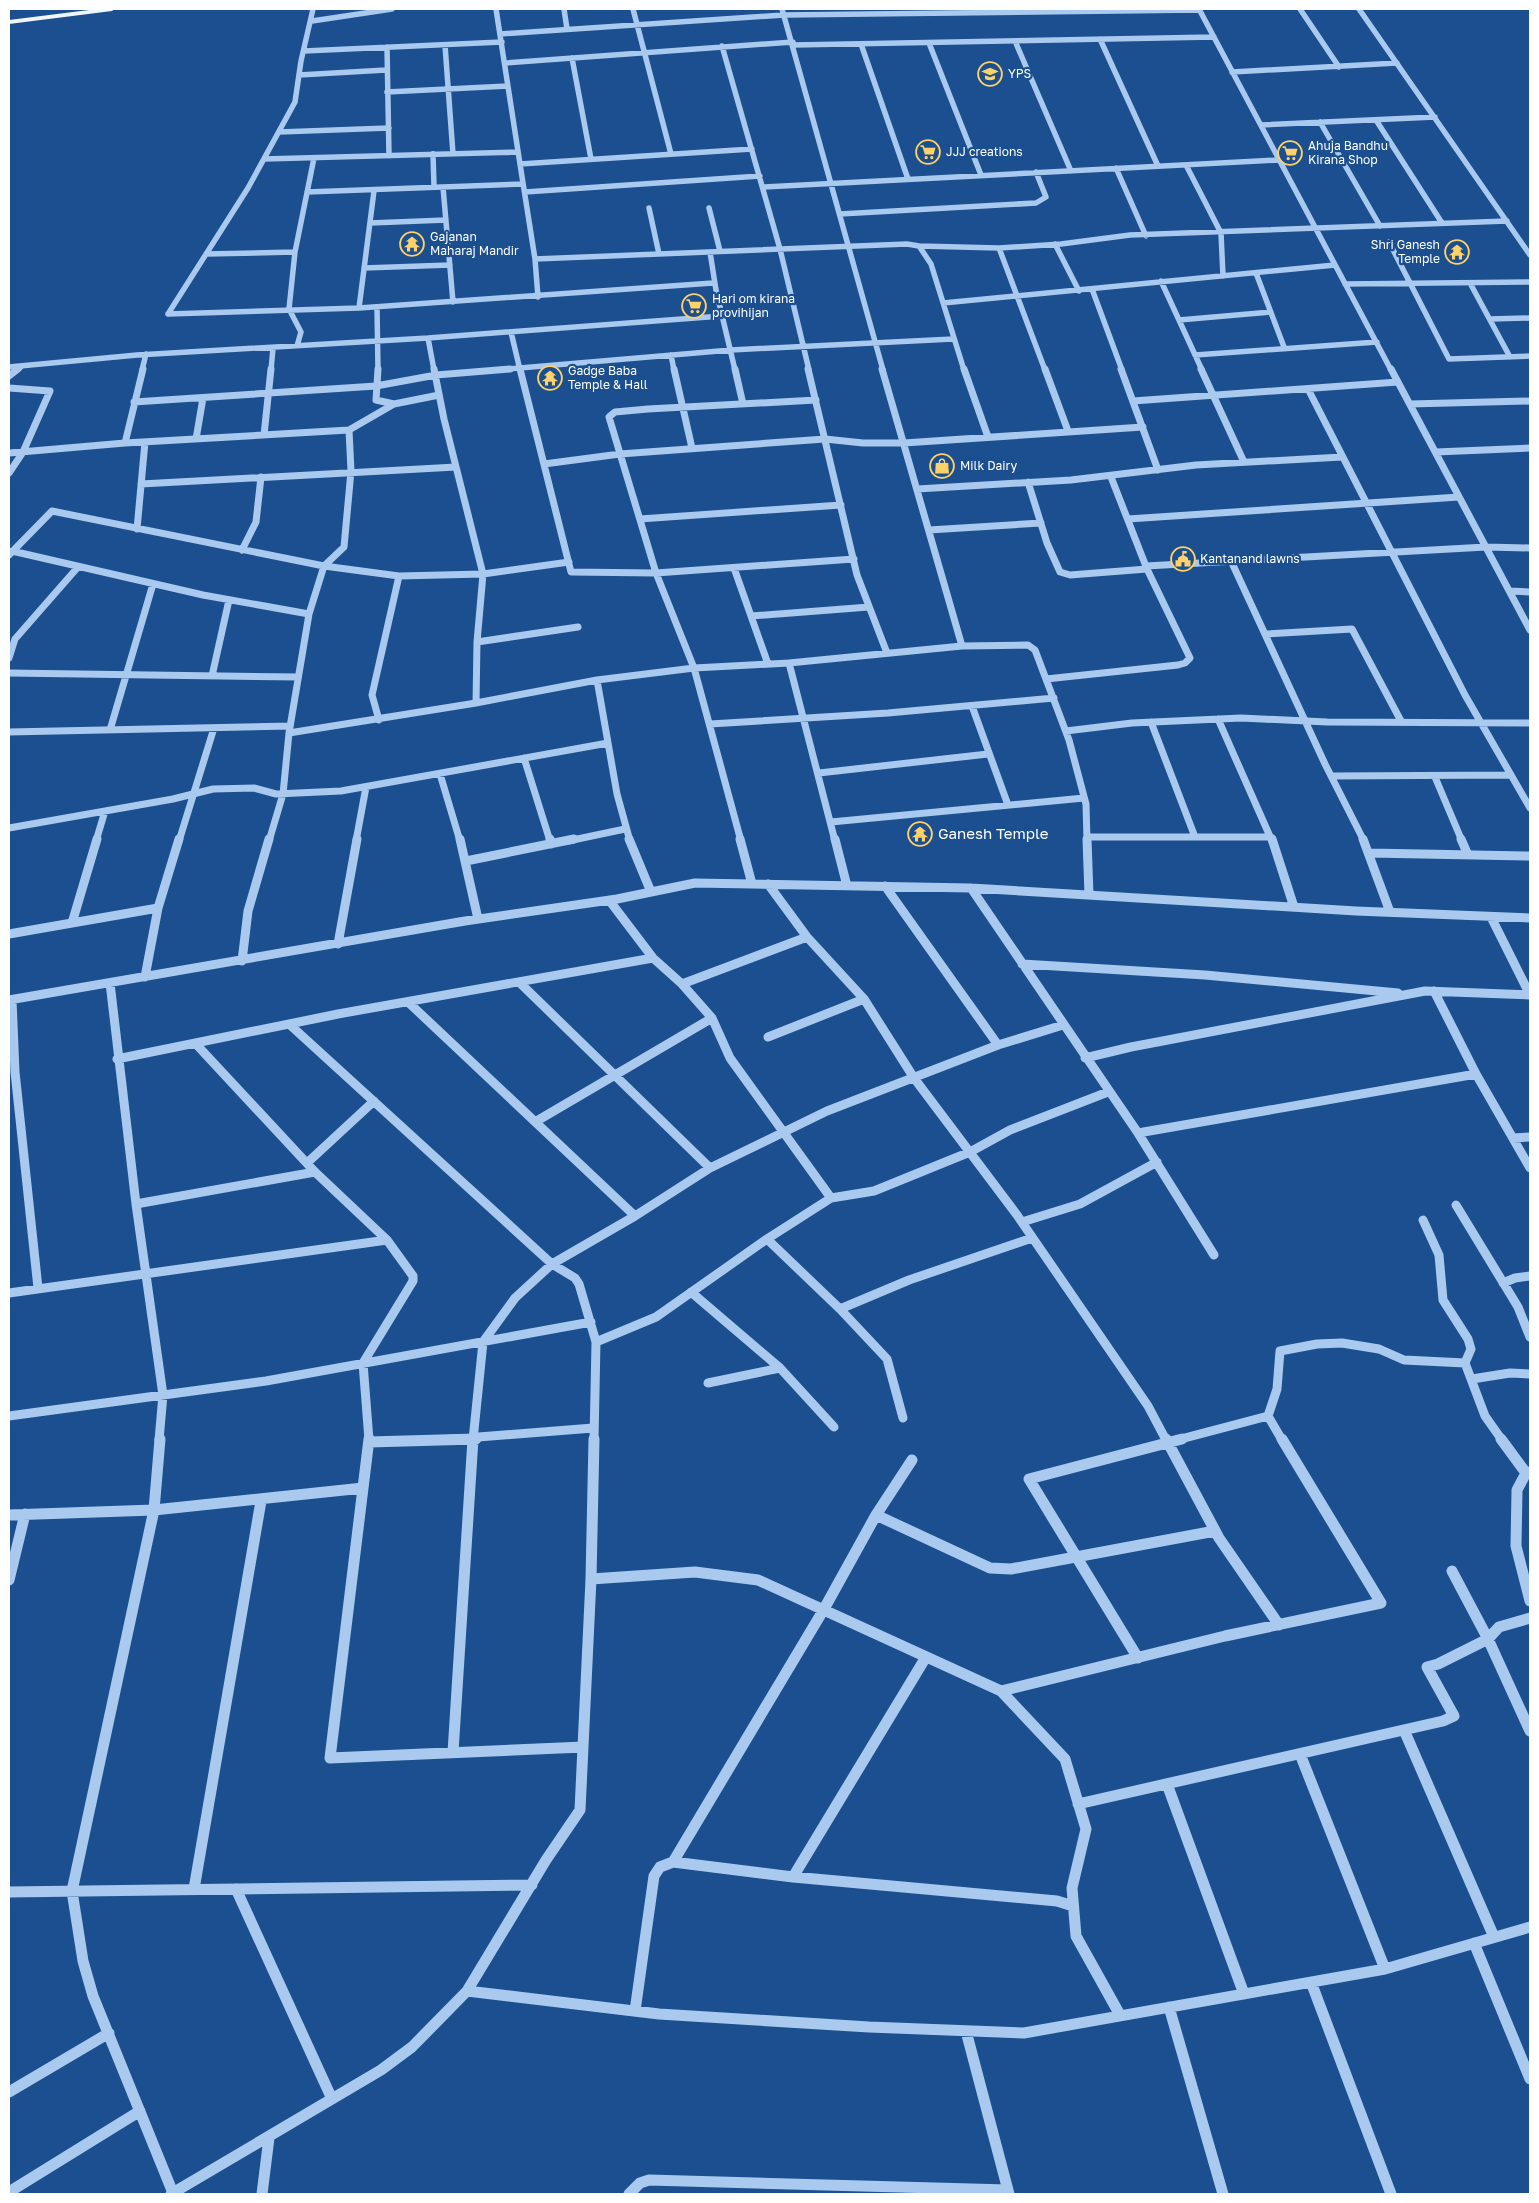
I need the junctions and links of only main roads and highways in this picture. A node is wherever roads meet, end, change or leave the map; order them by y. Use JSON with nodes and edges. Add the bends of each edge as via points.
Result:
{"nodes":[{"id":1,"x":68,"y":9,"type":"edge"},
{"id":2,"x":112,"y":9,"type":"edge"},
{"id":3,"x":9,"y":15,"type":"edge"},
{"id":4,"x":9,"y":22,"type":"edge"}],
"edges":[{"from":1,"to":3,"type":"main road"},
{"from":2,"to":4,"type":"main road"}]}
